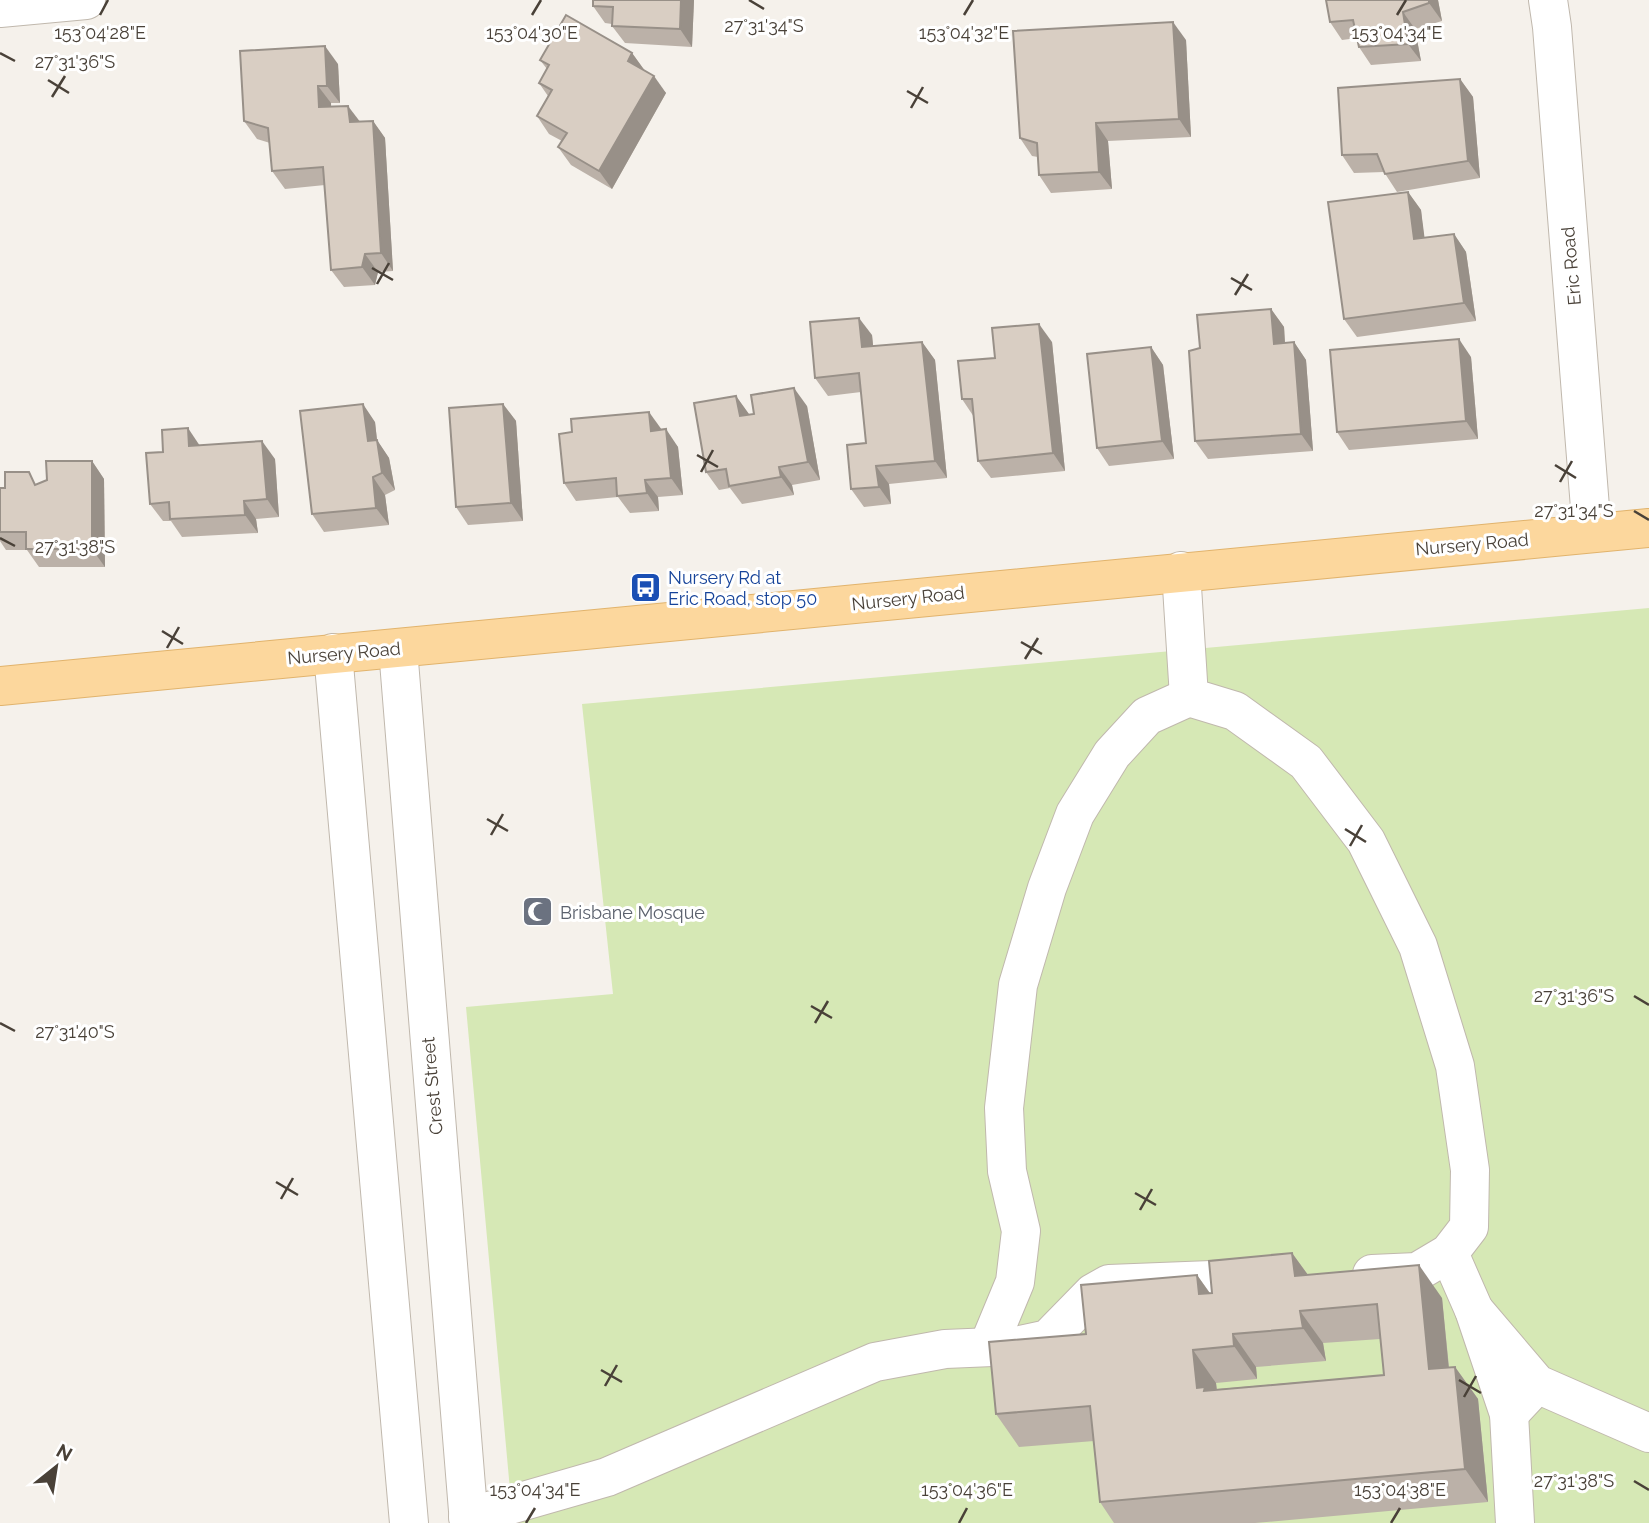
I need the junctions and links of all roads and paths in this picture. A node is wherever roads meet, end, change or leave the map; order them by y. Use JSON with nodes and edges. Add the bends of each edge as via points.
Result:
{"nodes":[{"id":1,"x":86,"y":0,"type":"edge"},
{"id":2,"x":1548,"y":0,"type":"edge"},
{"id":3,"x":0,"y":8,"type":"edge"},
{"id":4,"x":1649,"y":528,"type":"edge"},
{"id":5,"x":1592,"y":533,"type":"junction"},
{"id":6,"x":1181,"y":571,"type":"junction"},
{"id":7,"x":398,"y":649,"type":"junction"},
{"id":8,"x":333,"y":653,"type":"junction"},
{"id":9,"x":0,"y":687,"type":"edge"},
{"id":10,"x":1189,"y":697,"type":"junction"},
{"id":11,"x":1449,"y":1253,"type":"junction"},
{"id":12,"x":1333,"y":1276,"type":"edge"},
{"id":13,"x":1291,"y":1277,"type":"edge"},
{"id":14,"x":1474,"y":1310,"type":"junction"},
{"id":15,"x":988,"y":1347,"type":"junction"},
{"id":16,"x":1537,"y":1384,"type":"junction"},
{"id":17,"x":1509,"y":1414,"type":"junction"},
{"id":18,"x":1649,"y":1433,"type":"edge"},
{"id":19,"x":468,"y":1520,"type":"edge"},
{"id":20,"x":410,"y":1523,"type":"edge"},
{"id":21,"x":1516,"y":1523,"type":"edge"}],
"edges":[{"from":1,"to":3,"type":"street"},
{"from":2,"to":5,"type":"street","name":"Eric Road"},
{"from":4,"to":5,"type":"main road","name":"Nursery Road"},
{"from":5,"to":6,"type":"main road","name":"Nursery Road"},
{"from":6,"to":7,"type":"main road","name":"Nursery Road"},
{"from":6,"to":10,"type":"street"},
{"from":7,"to":8,"type":"main road","name":"Nursery Road"},
{"from":7,"to":19,"type":"street","name":"Crest Street"},
{"from":8,"to":9,"type":"main road","name":"Nursery Road"},
{"from":8,"to":20,"type":"street"},
{"from":10,"to":11,"type":"street","via":[[1235,711],[1306,762],[1366,841],[1418,946],[1455,1066],[1470,1170],[1469,1227]]},
{"from":10,"to":15,"type":"street","via":[[1147,716],[1112,754],[1075,814],[1047,888],[1018,985],[1004,1108],[1007,1171],[1021,1231],[1015,1282]]},
{"from":11,"to":12,"type":"street","via":[[1417,1272]]},
{"from":11,"to":14,"type":"street"},
{"from":13,"to":15,"type":"street","via":[[1109,1284],[1093,1293],[1048,1339]]},
{"from":14,"to":16,"type":"street"},
{"from":14,"to":17,"type":"street"},
{"from":15,"to":19,"type":"street","via":[[945,1349],[874,1362],[607,1477]]},
{"from":16,"to":17,"type":"street"},
{"from":16,"to":18,"type":"street"},
{"from":17,"to":21,"type":"street"}]}
